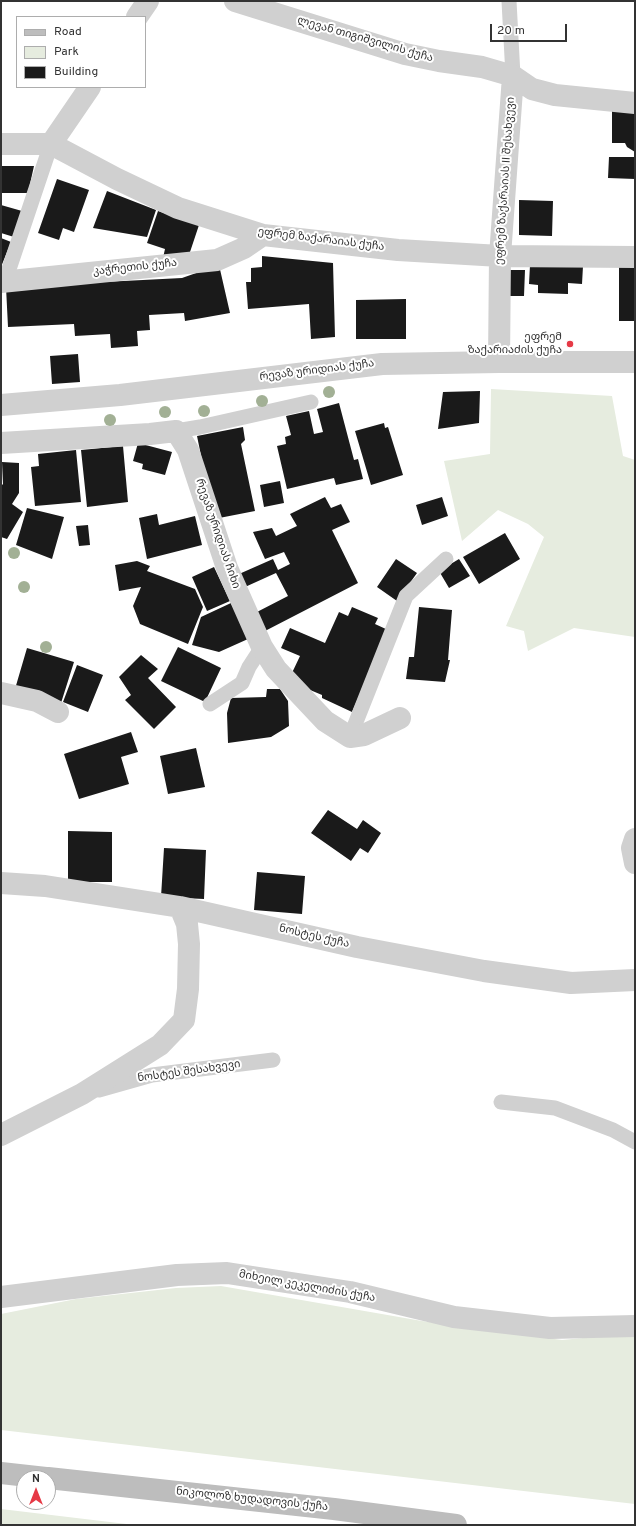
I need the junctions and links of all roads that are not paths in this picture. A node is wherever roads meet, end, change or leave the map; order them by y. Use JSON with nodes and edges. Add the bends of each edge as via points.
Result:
{"nodes":[{"id":1,"x":148,"y":1,"type":"edge"},
{"id":2,"x":235,"y":1,"type":"edge"},
{"id":3,"x":509,"y":1,"type":"edge"},
{"id":4,"x":138,"y":16,"type":"edge"},
{"id":5,"x":513,"y":76,"type":"junction"},
{"id":6,"x":89,"y":88,"type":"edge"},
{"id":7,"x":635,"y":103,"type":"edge"},
{"id":8,"x":1,"y":144,"type":"edge"},
{"id":9,"x":51,"y":144,"type":"junction"},
{"id":10,"x":263,"y":235,"type":"junction"},
{"id":11,"x":500,"y":256,"type":"junction"},
{"id":12,"x":635,"y":258,"type":"edge"},
{"id":13,"x":3,"y":281,"type":"edge"},
{"id":14,"x":499,"y":362,"type":"junction"},
{"id":15,"x":635,"y":362,"type":"edge"},
{"id":16,"x":311,"y":402,"type":"dead end"},
{"id":17,"x":1,"y":405,"type":"edge"},
{"id":18,"x":176,"y":431,"type":"junction"},
{"id":19,"x":1,"y":443,"type":"edge"},
{"id":20,"x":446,"y":559,"type":"dead end"},
{"id":21,"x":262,"y":646,"type":"junction"},
{"id":22,"x":1,"y":693,"type":"edge"},
{"id":23,"x":210,"y":704,"type":"dead end"},
{"id":24,"x":58,"y":712,"type":"dead end"},
{"id":25,"x":400,"y":718,"type":"dead end"},
{"id":26,"x":350,"y":738,"type":"junction"},
{"id":27,"x":635,"y":839,"type":"edge"},
{"id":28,"x":635,"y":863,"type":"edge"},
{"id":29,"x":1,"y":883,"type":"edge"},
{"id":30,"x":180,"y":907,"type":"junction"},
{"id":31,"x":631,"y":981,"type":"edge"},
{"id":32,"x":273,"y":1060,"type":"dead end"},
{"id":33,"x":82,"y":1094,"type":"junction"},
{"id":34,"x":501,"y":1102,"type":"dead end"},
{"id":35,"x":1,"y":1135,"type":"edge"},
{"id":36,"x":635,"y":1142,"type":"edge"},
{"id":37,"x":1,"y":1297,"type":"edge"},
{"id":38,"x":635,"y":1326,"type":"edge"},
{"id":39,"x":1,"y":1473,"type":"edge"},
{"id":40,"x":16,"y":1475,"type":"edge"},
{"id":41,"x":56,"y":1479,"type":"edge"},
{"id":42,"x":456,"y":1525,"type":"edge"}],
"edges":[{"from":1,"to":4,"type":"street"},
{"from":2,"to":5,"type":"street","name":"ლევან თიგიშვილის ქუჩა","via":[[405,54],[482,67]]},
{"from":3,"to":5,"type":"lane","name":"ეფრემ ზაქარაიას II შესახვევი"},
{"from":5,"to":7,"type":"street","name":"ლევან თიგიშვილის ქუჩა","via":[[532,89],[556,95]]},
{"from":5,"to":11,"type":"street","name":"ეფრემ ზაქარაიას II შესახვევი"},
{"from":6,"to":9,"type":"street"},
{"from":8,"to":9,"type":"street","name":"ეფრემ ზაქარაიას ქუჩა"},
{"from":9,"to":10,"type":"street","name":"ეფრემ ზაქარაიას ქუჩა","via":[[178,208]]},
{"from":9,"to":13,"type":"lane"},
{"from":10,"to":11,"type":"street","name":"ეფრემ ზაქარაიას ქუჩა","via":[[398,250]]},
{"from":10,"to":13,"type":"street","name":"კაჭრეთის ქუჩა","via":[[244,248],[217,260]]},
{"from":11,"to":12,"type":"street","name":"ეფრემ ზაქარაიას ქუჩა"},
{"from":11,"to":14,"type":"street","name":"ეფრემ ზაქარაიას II შესახვევი"},
{"from":14,"to":15,"type":"street","name":"რევაზ ურიდიას ქუჩა"},
{"from":14,"to":17,"type":"street","name":"რევაზ ურიდიას ქუჩა","via":[[382,364],[120,395]]},
{"from":16,"to":18,"type":"lane"},
{"from":18,"to":19,"type":"street"},
{"from":18,"to":21,"type":"street","name":"რევაზ ურიდიას ჩიხი","via":[[188,450],[227,568]]},
{"from":20,"to":26,"type":"lane","via":[[406,596]]},
{"from":21,"to":23,"type":"lane","via":[[242,684]]},
{"from":21,"to":26,"type":"street","name":"რევაზ ურიდიას ჩიხი","via":[[276,669],[325,721]]},
{"from":22,"to":24,"type":"street","via":[[37,701]]},
{"from":25,"to":26,"type":"street","via":[[364,735]]},
{"from":27,"to":28,"type":"street","via":[[632,848]]},
{"from":29,"to":30,"type":"street","name":"ნოსტეს ქუჩა","via":[[45,886]]},
{"from":30,"to":31,"type":"street","name":"ნოსტეს ქუჩა","via":[[357,947],[484,971],[571,983]]},
{"from":30,"to":33,"type":"street","name":"ნოსტეს შესახვევი","via":[[189,944],[184,1020],[160,1045]]},
{"from":32,"to":33,"type":"lane","name":"ნოსტეს შესახვევი","via":[[152,1075]]},
{"from":33,"to":35,"type":"street","name":"ნოსტეს შესახვევი"},
{"from":34,"to":36,"type":"lane","via":[[556,1108],[613,1130]]},
{"from":37,"to":38,"type":"street","name":"მიხეილ კეკელიძის ქუჩა","via":[[177,1275],[227,1273],[350,1292],[454,1318],[550,1328]]},
{"from":39,"to":40,"type":"main road","name":"ნიკოლოზ ხუდადოვის ქუჩა"},
{"from":41,"to":42,"type":"main road","name":"ნიკოლოზ ხუდადოვის ქუჩა"}]}
